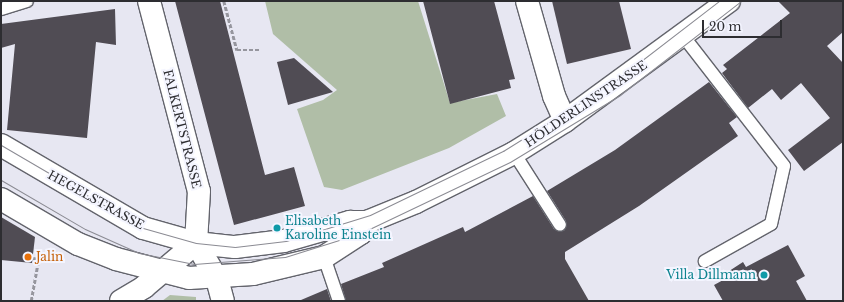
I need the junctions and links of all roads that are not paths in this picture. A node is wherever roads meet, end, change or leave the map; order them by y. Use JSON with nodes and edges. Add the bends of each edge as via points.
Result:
{"nodes":[{"id":1,"x":27,"y":1,"type":"edge"},
{"id":2,"x":149,"y":1,"type":"edge"},
{"id":3,"x":527,"y":1,"type":"edge"},
{"id":4,"x":729,"y":1,"type":"edge"},
{"id":5,"x":1,"y":9,"type":"edge"},
{"id":6,"x":684,"y":37,"type":"junction"},
{"id":7,"x":565,"y":121,"type":"junction"},
{"id":8,"x":1,"y":146,"type":"edge"},
{"id":9,"x":514,"y":152,"type":"junction"},
{"id":10,"x":1,"y":199,"type":"edge"},
{"id":11,"x":367,"y":222,"type":"junction"},
{"id":12,"x":560,"y":225,"type":"dead end"},
{"id":13,"x":196,"y":243,"type":"junction"},
{"id":14,"x":324,"y":257,"type":"junction"},
{"id":15,"x":706,"y":261,"type":"dead end"},
{"id":16,"x":161,"y":272,"type":"junction"},
{"id":17,"x":217,"y":279,"type":"junction"},
{"id":18,"x":121,"y":301,"type":"edge"},
{"id":19,"x":223,"y":301,"type":"edge"},
{"id":20,"x":339,"y":301,"type":"edge"}],
"edges":[{"from":1,"to":5,"type":"lane"},
{"from":2,"to":13,"type":"street","name":"FALKERTSTRASSE","via":[[198,191]]},
{"from":3,"to":7,"type":"street","via":[[554,96]]},
{"from":4,"to":6,"type":"street","name":"HÖLDERLINSTRASSE"},
{"from":6,"to":7,"type":"street","name":"HÖLDERLINSTRASSE"},
{"from":6,"to":15,"type":"lane","via":[[784,166],[771,224]]},
{"from":7,"to":9,"type":"street","name":"HÖLDERLINSTRASSE"},
{"from":8,"to":13,"type":"street","name":"HEGELSTRASSE","via":[[143,228]]},
{"from":9,"to":11,"type":"street","name":"HÖLDERLINSTRASSE","via":[[416,202]]},
{"from":9,"to":12,"type":"lane"},
{"from":10,"to":16,"type":"street","via":[[78,244]]},
{"from":11,"to":13,"type":"street","name":"HÖLDERLINSTRASSE","via":[[350,222],[254,246]]},
{"from":11,"to":14,"type":"street","name":"HÖLDERLINSTRASSE","via":[[361,233]]},
{"from":13,"to":16,"type":"street"},
{"from":13,"to":17,"type":"street"},
{"from":14,"to":17,"type":"street","name":"HÖLDERLINSTRASSE","via":[[288,267]]},
{"from":14,"to":20,"type":"lane"},
{"from":16,"to":17,"type":"street","name":"HÖLDERLINSTRASSE"},
{"from":16,"to":18,"type":"street"},
{"from":17,"to":19,"type":"street"}]}
